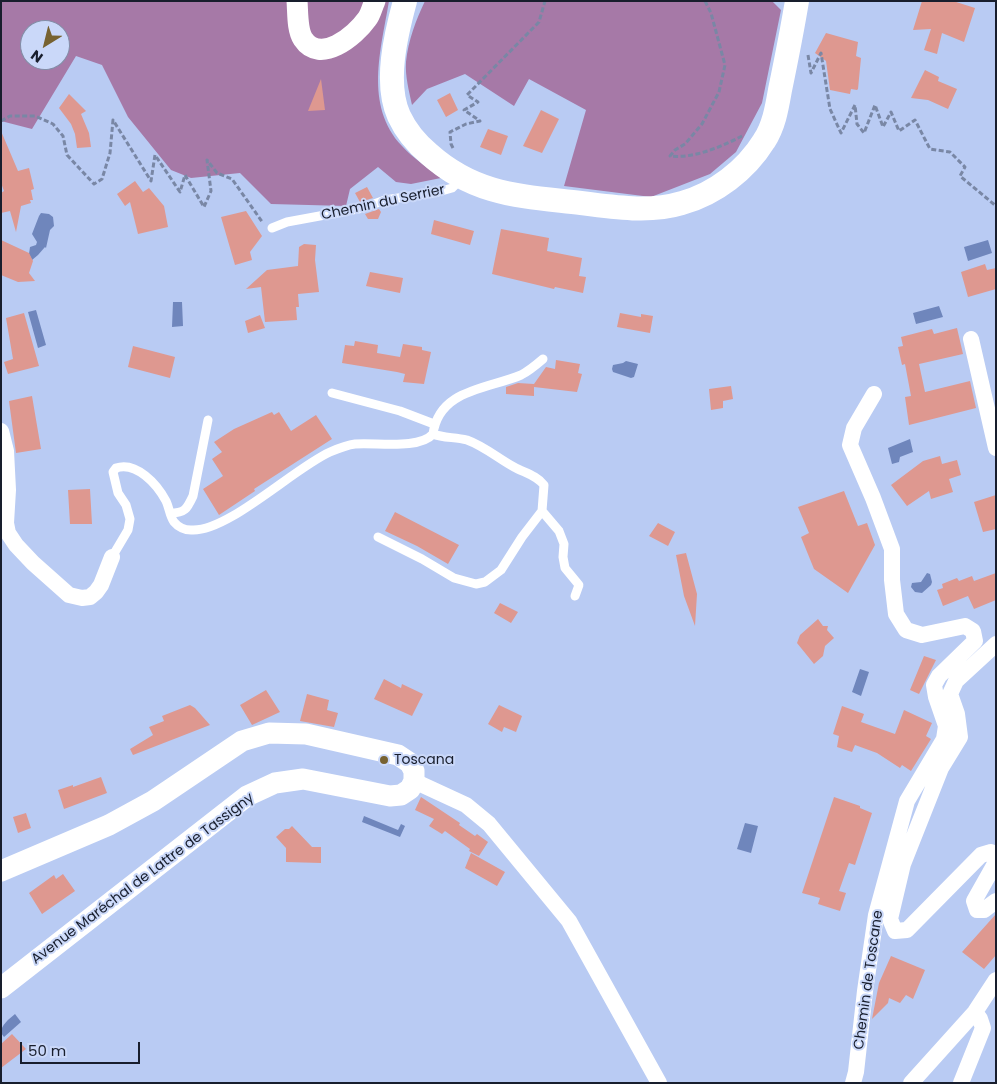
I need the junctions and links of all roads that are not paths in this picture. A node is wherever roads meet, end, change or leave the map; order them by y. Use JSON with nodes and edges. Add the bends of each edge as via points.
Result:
{"nodes":[{"id":1,"x":297,"y":1,"type":"edge"},
{"id":2,"x":375,"y":1,"type":"edge"},
{"id":3,"x":406,"y":1,"type":"edge"},
{"id":4,"x":797,"y":1,"type":"edge"},
{"id":5,"x":462,"y":178,"type":"junction"},
{"id":6,"x":272,"y":228,"type":"road end"},
{"id":7,"x":971,"y":338,"type":"dead end"},
{"id":8,"x":543,"y":359,"type":"dead end"},
{"id":9,"x":332,"y":393,"type":"dead end"},
{"id":10,"x":874,"y":394,"type":"dead end"},
{"id":11,"x":208,"y":420,"type":"dead end"},
{"id":12,"x":434,"y":424,"type":"junction"},
{"id":13,"x":1,"y":431,"type":"edge"},
{"id":14,"x":432,"y":434,"type":"junction"},
{"id":15,"x":996,"y":448,"type":"edge"},
{"id":16,"x":3,"y":454,"type":"edge"},
{"id":17,"x":542,"y":512,"type":"junction"},
{"id":18,"x":170,"y":513,"type":"junction"},
{"id":19,"x":378,"y":537,"type":"dead end"},
{"id":20,"x":112,"y":557,"type":"joint"},
{"id":21,"x":575,"y":596,"type":"dead end"},
{"id":22,"x":996,"y":644,"type":"edge"},
{"id":23,"x":414,"y":780,"type":"junction"},
{"id":24,"x":996,"y":862,"type":"edge"},
{"id":25,"x":1,"y":872,"type":"edge"},
{"id":26,"x":996,"y":901,"type":"edge"},
{"id":27,"x":996,"y":980,"type":"edge"},
{"id":28,"x":1,"y":988,"type":"edge"},
{"id":29,"x":975,"y":1012,"type":"junction"},
{"id":30,"x":659,"y":1083,"type":"edge"},
{"id":31,"x":853,"y":1083,"type":"edge"},
{"id":32,"x":911,"y":1083,"type":"edge"},
{"id":33,"x":961,"y":1083,"type":"edge"}],
"edges":[{"from":1,"to":2,"type":"street","via":[[302,37],[313,48],[326,49],[333,48],[362,25]]},
{"from":3,"to":5,"type":"main road","via":[[393,63],[394,96],[399,115],[424,150]]},
{"from":4,"to":5,"type":"main road","via":[[776,109],[765,140],[733,175],[694,199],[667,207],[635,209],[520,196],[490,190]]},
{"from":5,"to":6,"type":"lane","name":"Chemin du Serrier","via":[[452,188],[385,200]]},
{"from":7,"to":15,"type":"street"},
{"from":8,"to":12,"type":"lane","via":[[520,375],[460,395],[450,402]]},
{"from":9,"to":12,"type":"lane","via":[[400,411]]},
{"from":10,"to":31,"type":"street","name":"Chemin de Toscane","via":[[854,428],[850,445],[892,549],[896,614],[906,630],[922,635],[964,626],[973,631],[975,641],[934,685],[946,726],[944,739],[907,801],[878,906]]},
{"from":11,"to":18,"type":"lane","via":[[193,496],[188,507],[180,513]]},
{"from":12,"to":14,"type":"lane"},
{"from":13,"to":16,"type":"street"},
{"from":14,"to":17,"type":"lane","via":[[469,441],[538,478],[544,485]]},
{"from":14,"to":18,"type":"lane","via":[[429,438],[406,444],[353,444],[330,452],[278,483],[244,509],[207,527],[181,528],[173,522]]},
{"from":16,"to":20,"type":"street","via":[[8,490],[8,533],[33,563],[69,595],[82,598],[96,592]]},
{"from":17,"to":19,"type":"lane","via":[[501,570],[485,582],[476,584],[454,578]]},
{"from":17,"to":21,"type":"lane","via":[[559,532],[564,544],[565,568],[579,585]]},
{"from":18,"to":20,"type":"lane","via":[[160,491],[150,480],[130,467],[116,468],[113,472],[118,493],[130,519],[128,530]]},
{"from":22,"to":24,"type":"street","via":[[956,681],[950,694],[960,737],[941,768],[903,864],[890,919],[895,931],[907,930],[981,855],[991,852]]},
{"from":23,"to":25,"type":"street","via":[[410,763],[398,755],[306,734],[269,733],[242,741],[153,801],[109,825]]},
{"from":23,"to":28,"type":"street","name":"Avenue Maréchal de Lattre de Tassigny","via":[[410,789],[401,795],[390,796],[303,779],[275,783],[247,796]]},
{"from":23,"to":30,"type":"street","via":[[466,805],[489,824],[569,921]]},
{"from":24,"to":26,"type":"street","via":[[974,901],[977,910],[984,910]]},
{"from":27,"to":29,"type":"street"},
{"from":29,"to":32,"type":"street"},
{"from":29,"to":33,"type":"street","via":[[983,1028]]}]}
